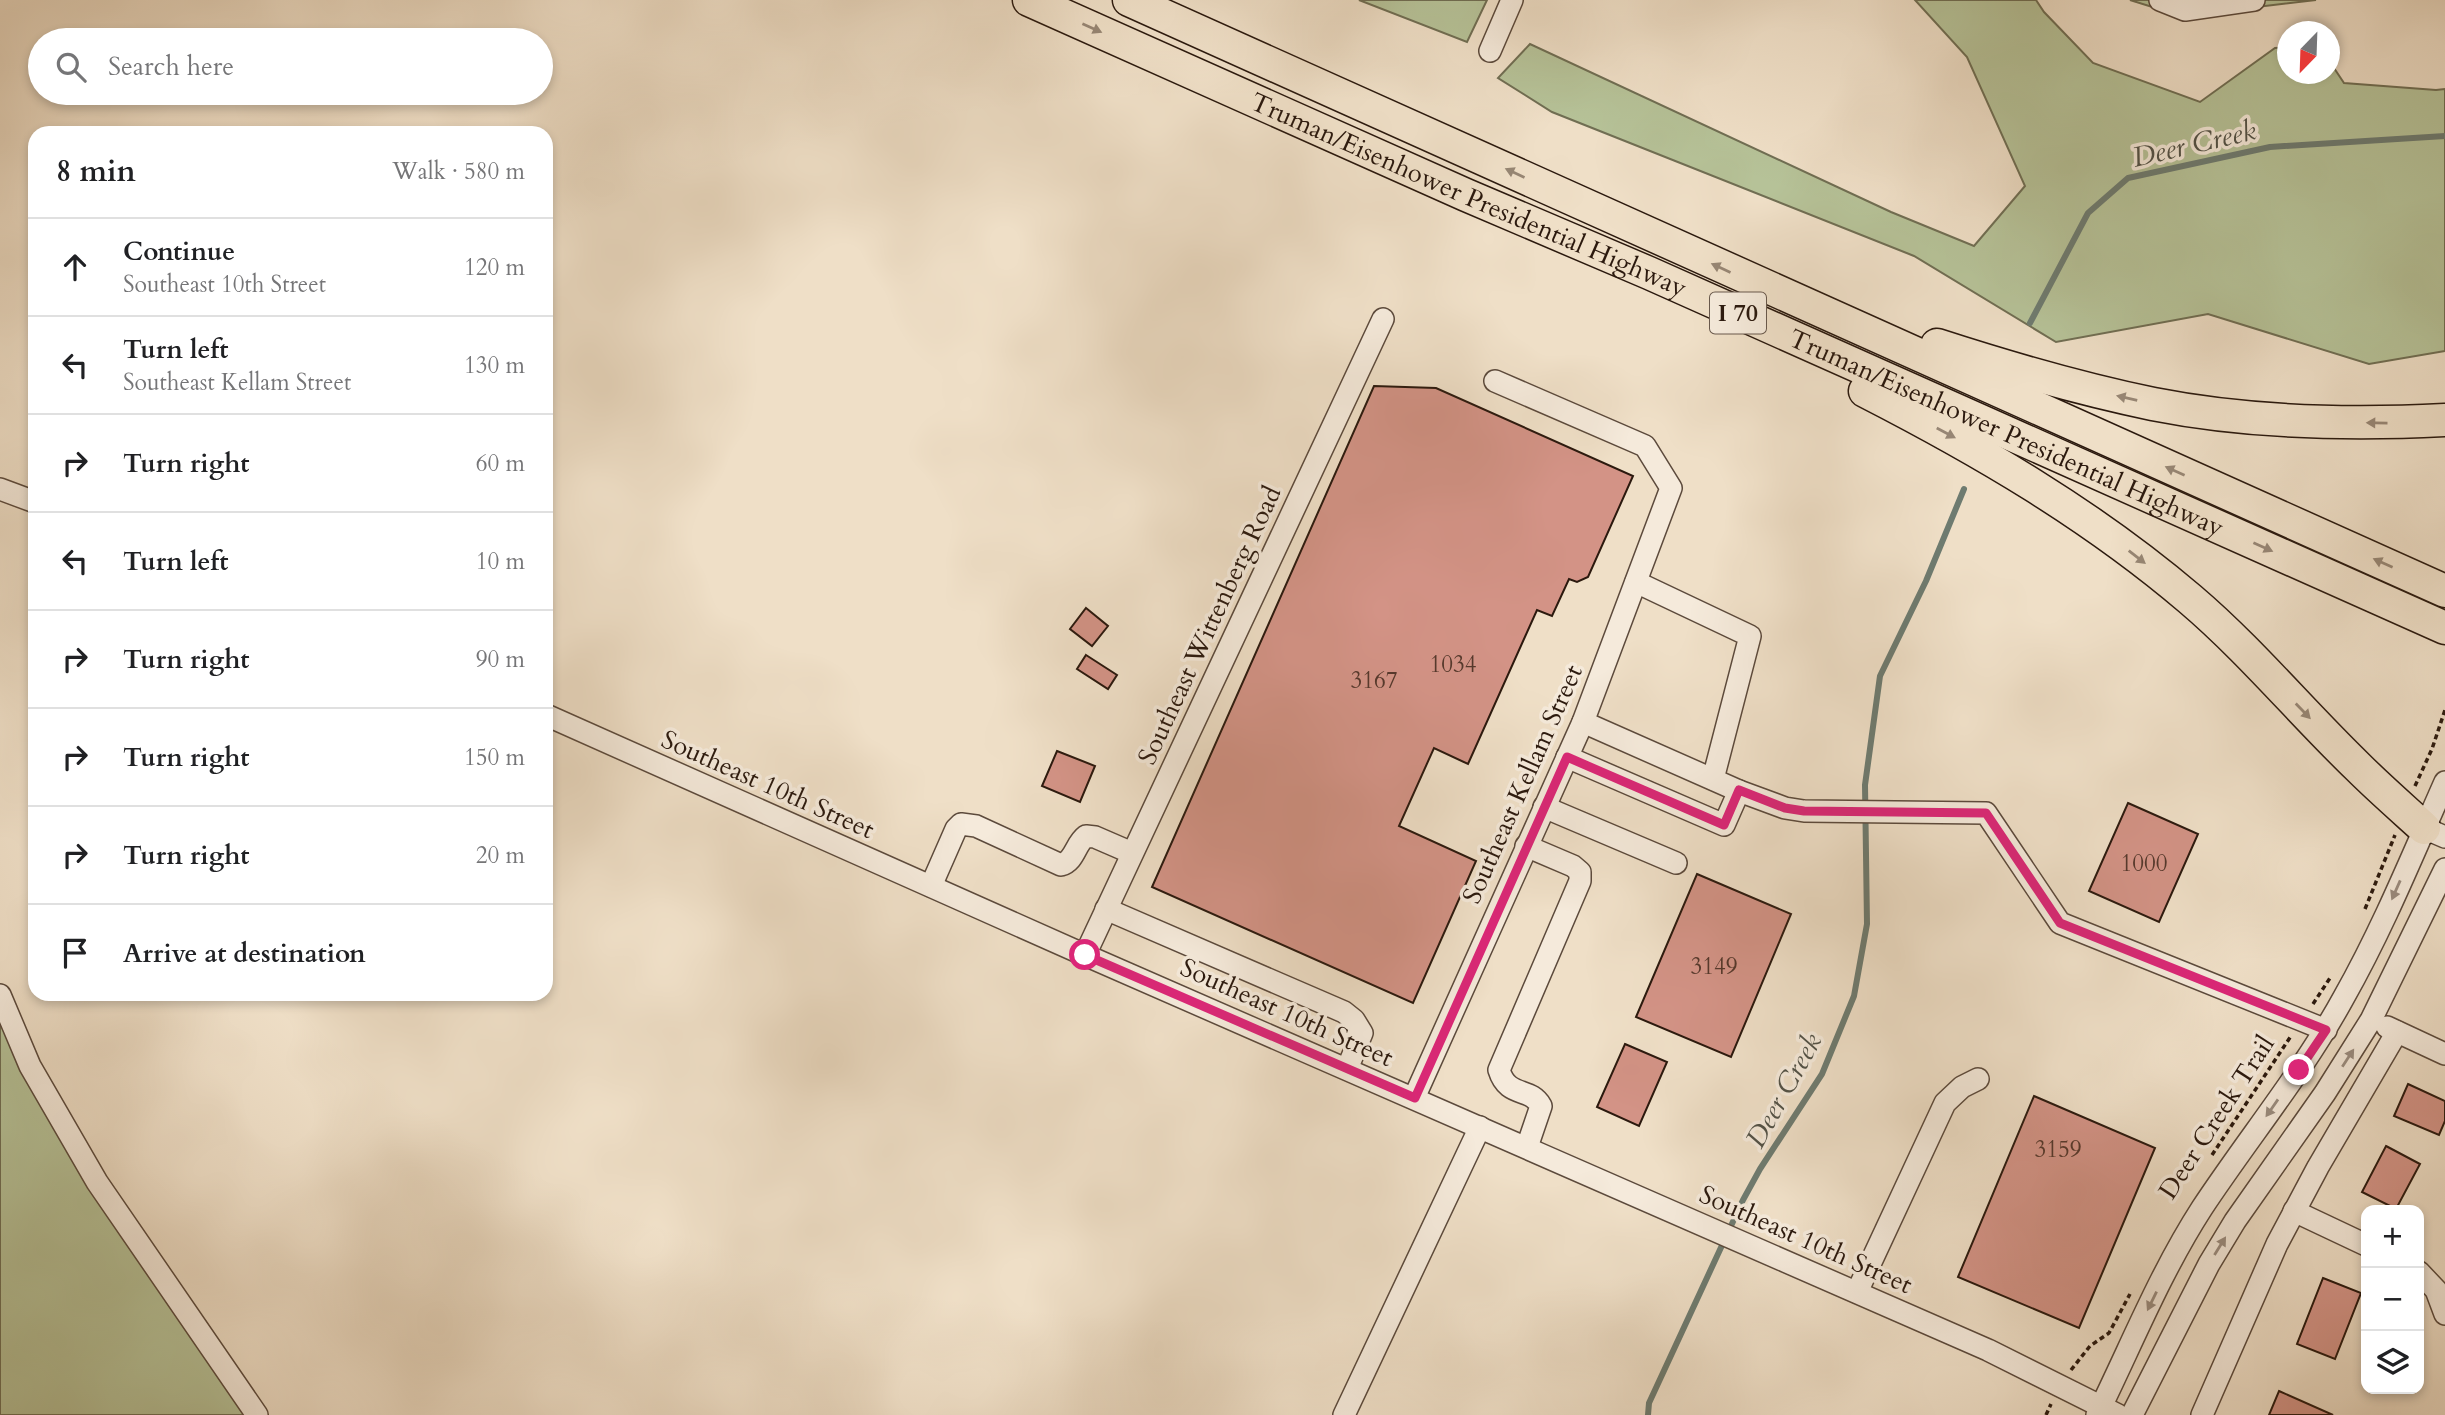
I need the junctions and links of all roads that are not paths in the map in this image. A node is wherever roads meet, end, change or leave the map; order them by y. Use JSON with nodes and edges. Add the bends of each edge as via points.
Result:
{"nodes":[{"id":1,"x":1030,"y":0,"type":"edge"},
{"id":2,"x":1129,"y":0,"type":"edge"},
{"id":3,"x":1512,"y":0,"type":"edge"},
{"id":4,"x":2160,"y":0,"type":"edge"},
{"id":5,"x":2254,"y":0,"type":"edge"},
{"id":6,"x":1490,"y":51,"type":"dead end"},
{"id":7,"x":1649,"y":273,"type":"junction"},
{"id":8,"x":1755,"y":283,"type":"junction"},
{"id":9,"x":1384,"y":319,"type":"dead end"},
{"id":10,"x":1495,"y":381,"type":"dead end"},
{"id":11,"x":2445,"y":420,"type":"edge"},
{"id":12,"x":0,"y":489,"type":"edge"},
{"id":13,"x":28,"y":499,"type":"edge"},
{"id":14,"x":1636,"y":582,"type":"junction"},
{"id":15,"x":2445,"y":591,"type":"edge"},
{"id":16,"x":2445,"y":628,"type":"edge"},
{"id":17,"x":553,"y":718,"type":"edge"},
{"id":18,"x":1583,"y":722,"type":"junction"},
{"id":19,"x":1567,"y":757,"type":"junction"},
{"id":20,"x":1713,"y":779,"type":"junction"},
{"id":21,"x":2445,"y":782,"type":"edge"},
{"id":22,"x":1739,"y":790,"type":"junction"},
{"id":23,"x":1544,"y":807,"type":"junction"},
{"id":24,"x":2425,"y":825,"type":"edge"},
{"id":25,"x":1526,"y":846,"type":"junction"},
{"id":26,"x":1132,"y":853,"type":"junction"},
{"id":27,"x":1676,"y":863,"type":"dead end"},
{"id":28,"x":2445,"y":869,"type":"edge"},
{"id":29,"x":931,"y":886,"type":"junction"},
{"id":30,"x":1106,"y":909,"type":"junction"},
{"id":31,"x":1085,"y":955,"type":"junction"},
{"id":32,"x":0,"y":995,"type":"edge"},
{"id":33,"x":2371,"y":1020,"type":"junction"},
{"id":34,"x":2326,"y":1030,"type":"junction"},
{"id":35,"x":2397,"y":1032,"type":"junction"},
{"id":36,"x":2445,"y":1054,"type":"edge"},
{"id":37,"x":1347,"y":1069,"type":"junction"},
{"id":38,"x":1979,"y":1079,"type":"dead end"},
{"id":39,"x":1415,"y":1098,"type":"junction"},
{"id":40,"x":1480,"y":1127,"type":"junction"},
{"id":41,"x":1527,"y":1147,"type":"junction"},
{"id":42,"x":2294,"y":1211,"type":"junction"},
{"id":43,"x":2361,"y":1243,"type":"edge"},
{"id":44,"x":2424,"y":1277,"type":"edge"},
{"id":45,"x":1857,"y":1292,"type":"junction"},
{"id":46,"x":2445,"y":1314,"type":"edge"},
{"id":47,"x":2105,"y":1412,"type":"edge"},
{"id":48,"x":257,"y":1415,"type":"edge"},
{"id":49,"x":1344,"y":1415,"type":"edge"},
{"id":50,"x":2132,"y":1415,"type":"edge"},
{"id":51,"x":2202,"y":1415,"type":"edge"}],
"edges":[{"from":1,"to":7,"type":"highway","name":"Truman/Eisenhower Presidential Highway","number":"I 70","one_way":true},
{"from":8,"to":2,"type":"highway","name":"Truman/Eisenhower Presidential Highway","number":"I 70","one_way":true},
{"from":3,"to":6,"type":"street"},
{"from":4,"to":5,"type":"street","via":[[2185,10]]},
{"from":7,"to":16,"type":"highway","name":"Truman/Eisenhower Presidential Highway","number":"I 70","one_way":true},
{"from":7,"to":24,"type":"highway","one_way":true,"via":[[1771,346],[1953,436],[2070,507],[2209,616],[2358,768]]},
{"from":11,"to":8,"type":"highway","one_way":true,"via":[[2306,420],[2154,404],[1987,362]]},
{"from":15,"to":8,"type":"highway","name":"Truman/Eisenhower Presidential Highway","number":"I 70","one_way":true},
{"from":9,"to":26,"type":"street","name":"Southeast Wittenberg Road"},
{"from":10,"to":14,"type":"street","name":"Southeast Kellam Street","via":[[1645,446],[1671,488]]},
{"from":12,"to":13,"type":"street"},
{"from":14,"to":18,"type":"street","name":"Southeast Kellam Street"},
{"from":14,"to":20,"type":"street","via":[[1751,636]]},
{"from":17,"to":29,"type":"street","name":"Southeast 10th Street"},
{"from":18,"to":19,"type":"street","name":"Southeast Kellam Street"},
{"from":18,"to":20,"type":"street"},
{"from":19,"to":22,"type":"street","via":[[1724,825]]},
{"from":19,"to":23,"type":"street","name":"Southeast Kellam Street"},
{"from":20,"to":22,"type":"street"},
{"from":21,"to":24,"type":"street"},
{"from":22,"to":34,"type":"street","via":[[1804,811],[1986,813],[2060,923]]},
{"from":23,"to":25,"type":"street","name":"Southeast Kellam Street"},
{"from":23,"to":27,"type":"street"},
{"from":24,"to":34,"type":"street","one_way":true,"via":[[2364,961]]},
{"from":25,"to":39,"type":"street","name":"Southeast Kellam Street"},
{"from":25,"to":41,"type":"street","via":[[1580,872],[1499,1069],[1502,1082],[1538,1100],[1541,1106]]},
{"from":26,"to":29,"type":"street","via":[[1086,835],[1061,865],[976,826],[961,824]]},
{"from":26,"to":30,"type":"street","name":"Southeast Wittenberg Road"},
{"from":28,"to":33,"type":"street"},
{"from":29,"to":31,"type":"street","name":"Southeast 10th Street"},
{"from":30,"to":31,"type":"street","name":"Southeast Wittenberg Road"},
{"from":30,"to":37,"type":"street","via":[[1343,1012],[1362,1032]]},
{"from":31,"to":37,"type":"street","name":"Southeast 10th Street"},
{"from":32,"to":48,"type":"street","via":[[30,1066],[97,1182]]},
{"from":33,"to":35,"type":"street"},
{"from":50,"to":33,"type":"street","one_way":true,"via":[[2235,1221]]},
{"from":34,"to":47,"type":"street","one_way":true,"via":[[2177,1250]]},
{"from":35,"to":36,"type":"street"},
{"from":35,"to":42,"type":"street"},
{"from":37,"to":39,"type":"street","name":"Southeast 10th Street"},
{"from":38,"to":45,"type":"street","via":[[1945,1103]]},
{"from":39,"to":40,"type":"street","name":"Southeast 10th Street"},
{"from":40,"to":41,"type":"street","name":"Southeast 10th Street"},
{"from":40,"to":49,"type":"street"},
{"from":41,"to":45,"type":"street","name":"Southeast 10th Street"},
{"from":42,"to":43,"type":"street"},
{"from":42,"to":51,"type":"street"},
{"from":44,"to":46,"type":"street","via":[[2436,1290]]},
{"from":45,"to":47,"type":"street","name":"Southeast 10th Street","via":[[1988,1350]]}]}
